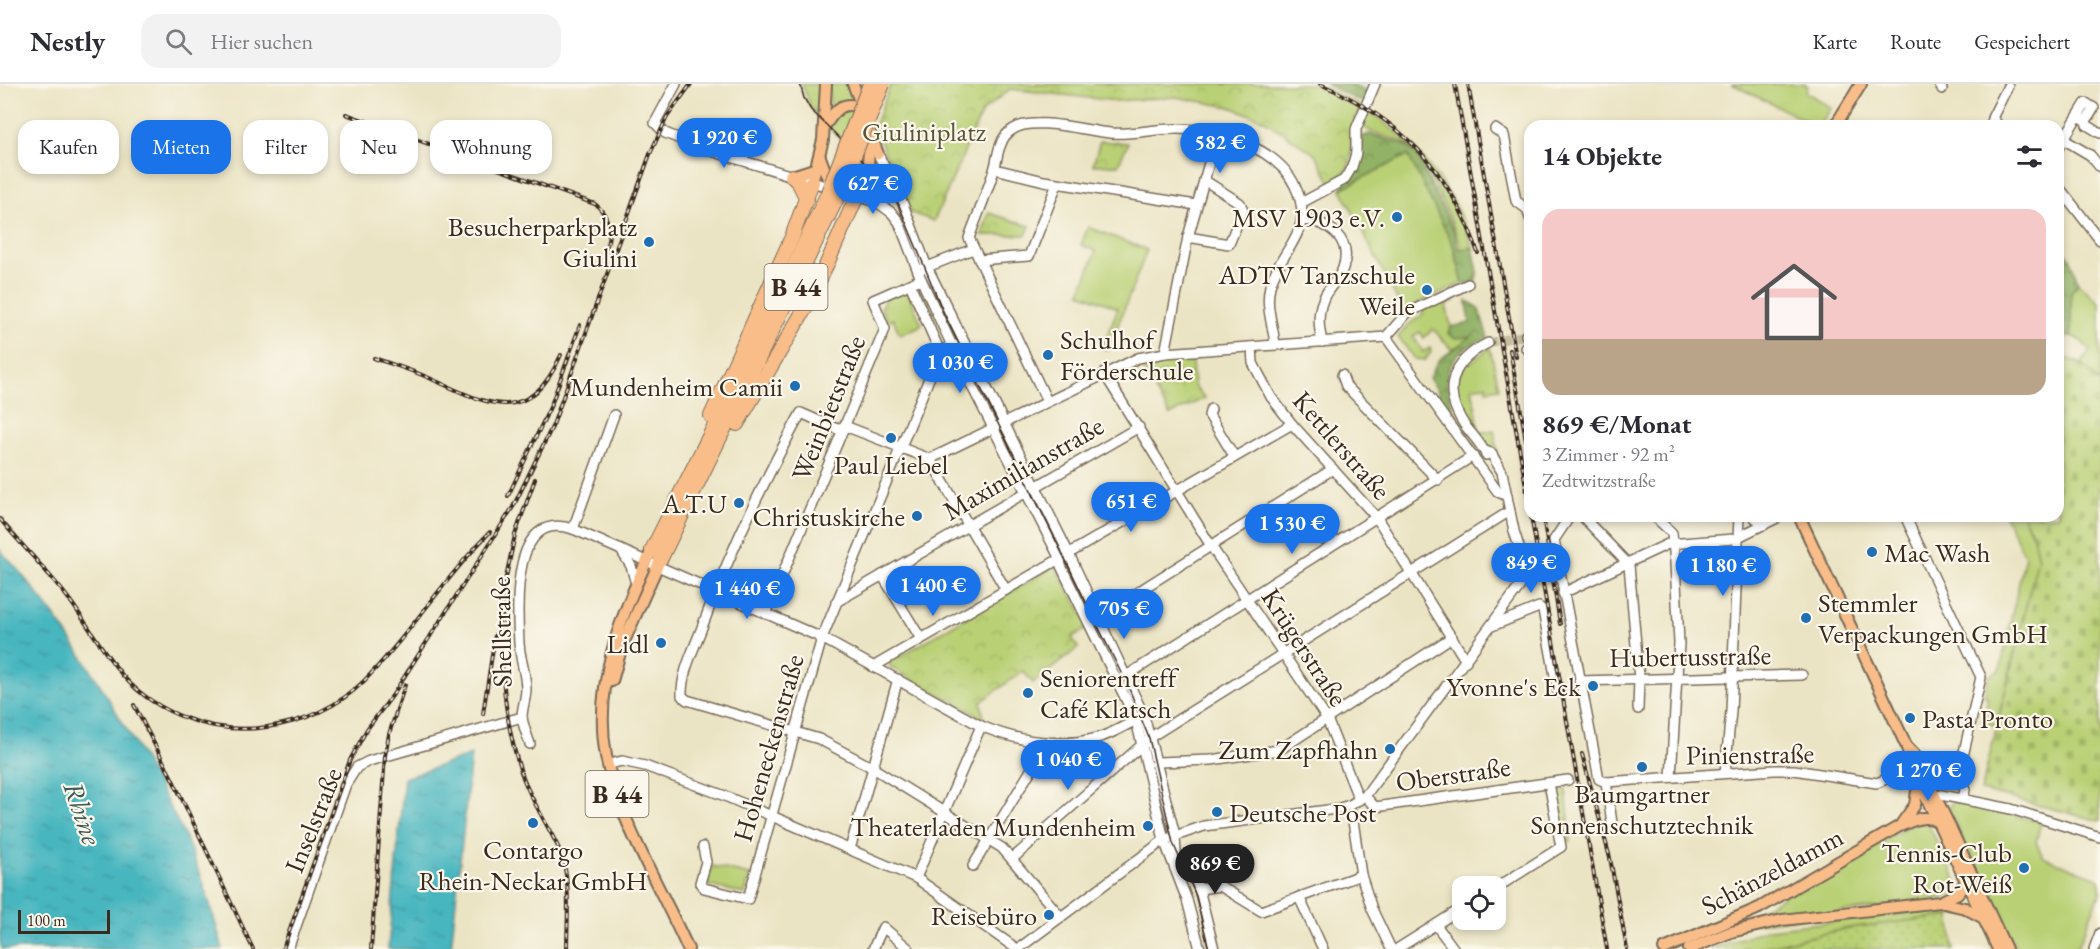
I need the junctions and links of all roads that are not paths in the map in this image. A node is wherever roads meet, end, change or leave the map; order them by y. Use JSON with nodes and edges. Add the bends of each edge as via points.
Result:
{"nodes":[{"id":1,"x":676,"y":84,"type":"edge"},
{"id":2,"x":826,"y":84,"type":"edge"},
{"id":3,"x":853,"y":84,"type":"edge"},
{"id":4,"x":870,"y":84,"type":"edge"},
{"id":5,"x":883,"y":84,"type":"edge"},
{"id":6,"x":1375,"y":84,"type":"edge"},
{"id":7,"x":1861,"y":84,"type":"edge"},
{"id":8,"x":2008,"y":86,"type":"dead end"},
{"id":9,"x":863,"y":110,"type":"junction"},
{"id":10,"x":1839,"y":120,"type":"edge"},
{"id":11,"x":1994,"y":120,"type":"edge"},
{"id":12,"x":825,"y":125,"type":"junction"},
{"id":13,"x":1495,"y":129,"type":"dead end"},
{"id":14,"x":2100,"y":133,"type":"edge"},
{"id":15,"x":1217,"y":135,"type":"junction"},
{"id":16,"x":870,"y":137,"type":"junction"},
{"id":17,"x":2064,"y":139,"type":"edge"},
{"id":18,"x":2064,"y":144,"type":"edge"},
{"id":19,"x":878,"y":154,"type":"joint"},
{"id":20,"x":818,"y":163,"type":"junction"},
{"id":21,"x":2100,"y":167,"type":"edge"},
{"id":22,"x":995,"y":169,"type":"junction"},
{"id":23,"x":792,"y":176,"type":"junction"},
{"id":24,"x":1204,"y":180,"type":"junction"},
{"id":25,"x":812,"y":182,"type":"junction"},
{"id":26,"x":1057,"y":184,"type":"junction"},
{"id":27,"x":832,"y":194,"type":"junction"},
{"id":28,"x":2064,"y":194,"type":"edge"},
{"id":29,"x":857,"y":196,"type":"junction"},
{"id":30,"x":807,"y":199,"type":"junction"},
{"id":31,"x":1301,"y":203,"type":"junction"},
{"id":32,"x":1196,"y":205,"type":"junction"},
{"id":33,"x":1524,"y":209,"type":"edge"},
{"id":34,"x":1302,"y":220,"type":"junction"},
{"id":35,"x":1188,"y":237,"type":"junction"},
{"id":36,"x":2100,"y":240,"type":"edge"},
{"id":37,"x":973,"y":249,"type":"junction"},
{"id":38,"x":979,"y":260,"type":"junction"},
{"id":39,"x":922,"y":272,"type":"junction"},
{"id":40,"x":910,"y":284,"type":"junction"},
{"id":41,"x":1468,"y":284,"type":"dead end"},
{"id":42,"x":1386,"y":337,"type":"junction"},
{"id":43,"x":963,"y":342,"type":"junction"},
{"id":44,"x":1322,"y":342,"type":"junction"},
{"id":45,"x":1488,"y":343,"type":"tunnel mouth"},
{"id":46,"x":1275,"y":344,"type":"junction"},
{"id":47,"x":952,"y":347,"type":"junction"},
{"id":48,"x":1252,"y":347,"type":"junction"},
{"id":49,"x":940,"y":352,"type":"junction"},
{"id":50,"x":1164,"y":354,"type":"junction"},
{"id":51,"x":1104,"y":373,"type":"junction"},
{"id":52,"x":1342,"y":375,"type":"dead end"},
{"id":53,"x":1047,"y":401,"type":"junction"},
{"id":54,"x":1211,"y":409,"type":"dead end"},
{"id":55,"x":614,"y":415,"type":"dead end"},
{"id":56,"x":1004,"y":424,"type":"junction"},
{"id":57,"x":1292,"y":424,"type":"junction"},
{"id":58,"x":844,"y":426,"type":"junction"},
{"id":59,"x":1138,"y":427,"type":"junction"},
{"id":60,"x":993,"y":429,"type":"junction"},
{"id":61,"x":902,"y":447,"type":"junction"},
{"id":62,"x":700,"y":455,"type":"junction"},
{"id":63,"x":1234,"y":456,"type":"junction"},
{"id":64,"x":1473,"y":456,"type":"junction"},
{"id":65,"x":930,"y":459,"type":"junction"},
{"id":66,"x":1333,"y":469,"type":"junction"},
{"id":67,"x":1438,"y":480,"type":"junction"},
{"id":68,"x":697,"y":485,"type":"junction"},
{"id":69,"x":1034,"y":487,"type":"junction"},
{"id":70,"x":1179,"y":490,"type":"junction"},
{"id":71,"x":1025,"y":493,"type":"junction"},
{"id":72,"x":1507,"y":496,"type":"junction"},
{"id":73,"x":1510,"y":511,"type":"junction"},
{"id":74,"x":1377,"y":518,"type":"junction"},
{"id":75,"x":1566,"y":522,"type":"edge"},
{"id":76,"x":1588,"y":522,"type":"edge"},
{"id":77,"x":1660,"y":522,"type":"edge"},
{"id":78,"x":1739,"y":522,"type":"edge"},
{"id":79,"x":1760,"y":522,"type":"edge"},
{"id":80,"x":1770,"y":522,"type":"edge"},
{"id":81,"x":1802,"y":522,"type":"edge"},
{"id":82,"x":1908,"y":522,"type":"edge"},
{"id":83,"x":1764,"y":525,"type":"junction"},
{"id":84,"x":969,"y":526,"type":"junction"},
{"id":85,"x":573,"y":529,"type":"junction"},
{"id":86,"x":1740,"y":536,"type":"junction"},
{"id":87,"x":1673,"y":543,"type":"junction"},
{"id":88,"x":1211,"y":546,"type":"junction"},
{"id":89,"x":621,"y":550,"type":"junction"},
{"id":90,"x":1069,"y":554,"type":"junction"},
{"id":91,"x":656,"y":558,"type":"junction"},
{"id":92,"x":1060,"y":558,"type":"junction"},
{"id":93,"x":1627,"y":562,"type":"junction"},
{"id":94,"x":673,"y":573,"type":"junction"},
{"id":95,"x":1412,"y":573,"type":"junction"},
{"id":96,"x":882,"y":575,"type":"junction"},
{"id":97,"x":636,"y":584,"type":"junction"},
{"id":98,"x":1006,"y":590,"type":"junction"},
{"id":99,"x":715,"y":591,"type":"junction"},
{"id":100,"x":1563,"y":593,"type":"junction"},
{"id":101,"x":1248,"y":599,"type":"junction"},
{"id":102,"x":836,"y":602,"type":"junction"},
{"id":103,"x":766,"y":614,"type":"junction"},
{"id":104,"x":1098,"y":617,"type":"junction"},
{"id":105,"x":1490,"y":627,"type":"junction"},
{"id":106,"x":1452,"y":637,"type":"junction"},
{"id":107,"x":822,"y":638,"type":"junction"},
{"id":108,"x":921,"y":639,"type":"junction"},
{"id":109,"x":1285,"y":654,"type":"junction"},
{"id":110,"x":1466,"y":661,"type":"junction"},
{"id":111,"x":873,"y":667,"type":"junction"},
{"id":112,"x":1803,"y":675,"type":"dead end"},
{"id":113,"x":1126,"y":676,"type":"junction"},
{"id":114,"x":898,"y":679,"type":"junction"},
{"id":115,"x":1639,"y":679,"type":"junction"},
{"id":116,"x":1677,"y":679,"type":"junction"},
{"id":117,"x":1731,"y":679,"type":"junction"},
{"id":118,"x":1580,"y":681,"type":"junction"},
{"id":119,"x":1557,"y":692,"type":"dead end"},
{"id":120,"x":1638,"y":709,"type":"dead end"},
{"id":121,"x":522,"y":717,"type":"junction"},
{"id":122,"x":1140,"y":718,"type":"junction"},
{"id":123,"x":1327,"y":719,"type":"junction"},
{"id":124,"x":981,"y":726,"type":"junction"},
{"id":125,"x":797,"y":733,"type":"junction"},
{"id":126,"x":1152,"y":736,"type":"junction"},
{"id":127,"x":1048,"y":742,"type":"junction"},
{"id":128,"x":1143,"y":743,"type":"junction"},
{"id":129,"x":530,"y":744,"type":"dead end"},
{"id":130,"x":1906,"y":745,"type":"junction"},
{"id":131,"x":1158,"y":762,"type":"junction"},
{"id":132,"x":614,"y":763,"type":"junction"},
{"id":133,"x":873,"y":768,"type":"junction"},
{"id":134,"x":1725,"y":773,"type":"junction"},
{"id":135,"x":1893,"y":776,"type":"dead end"},
{"id":136,"x":1671,"y":777,"type":"junction"},
{"id":137,"x":1568,"y":780,"type":"dead end"},
{"id":138,"x":1918,"y":780,"type":"junction"},
{"id":139,"x":1606,"y":782,"type":"junction"},
{"id":140,"x":1549,"y":783,"type":"junction"},
{"id":141,"x":1935,"y":797,"type":"junction"},
{"id":142,"x":1362,"y":798,"type":"junction"},
{"id":143,"x":1963,"y":798,"type":"junction"},
{"id":144,"x":945,"y":811,"type":"junction"},
{"id":145,"x":1352,"y":814,"type":"dead end"},
{"id":146,"x":772,"y":817,"type":"junction"},
{"id":147,"x":1935,"y":818,"type":"junction"},
{"id":148,"x":1612,"y":824,"type":"dead end"},
{"id":149,"x":1898,"y":826,"type":"junction"},
{"id":150,"x":1175,"y":835,"type":"junction"},
{"id":151,"x":1953,"y":837,"type":"junction"},
{"id":152,"x":2100,"y":837,"type":"edge"},
{"id":153,"x":988,"y":840,"type":"junction"},
{"id":154,"x":1164,"y":840,"type":"junction"},
{"id":155,"x":703,"y":847,"type":"dead end"},
{"id":156,"x":850,"y":849,"type":"junction"},
{"id":157,"x":1012,"y":859,"type":"junction"},
{"id":158,"x":973,"y":866,"type":"dead end"},
{"id":159,"x":1361,"y":875,"type":"junction"},
{"id":160,"x":1968,"y":878,"type":"junction"},
{"id":161,"x":916,"y":879,"type":"junction"},
{"id":162,"x":1506,"y":882,"type":"edge"},
{"id":163,"x":1199,"y":889,"type":"junction"},
{"id":164,"x":1299,"y":897,"type":"junction"},
{"id":165,"x":1941,"y":902,"type":"junction"},
{"id":166,"x":1452,"y":915,"type":"edge"},
{"id":167,"x":1061,"y":917,"type":"junction"},
{"id":168,"x":1982,"y":917,"type":"junction"},
{"id":169,"x":1436,"y":925,"type":"junction"},
{"id":170,"x":2100,"y":933,"type":"edge"},
{"id":171,"x":1031,"y":939,"type":"junction"},
{"id":172,"x":1694,"y":944,"type":"edge"},
{"id":173,"x":288,"y":949,"type":"edge"},
{"id":174,"x":688,"y":949,"type":"edge"},
{"id":175,"x":694,"y":949,"type":"edge"},
{"id":176,"x":873,"y":949,"type":"edge"},
{"id":177,"x":909,"y":949,"type":"edge"},
{"id":178,"x":1017,"y":949,"type":"edge"},
{"id":179,"x":1037,"y":949,"type":"edge"},
{"id":180,"x":1200,"y":949,"type":"edge"},
{"id":181,"x":1214,"y":949,"type":"edge"},
{"id":182,"x":1323,"y":949,"type":"edge"},
{"id":183,"x":1391,"y":949,"type":"edge"},
{"id":184,"x":1397,"y":949,"type":"edge"},
{"id":185,"x":1454,"y":949,"type":"edge"},
{"id":186,"x":1664,"y":949,"type":"edge"},
{"id":187,"x":1998,"y":949,"type":"edge"},
{"id":188,"x":2006,"y":949,"type":"edge"},
{"id":189,"x":2094,"y":949,"type":"edge"}],
"edges":[{"from":1,"to":23,"type":"street","via":[[655,123],[665,133]]},
{"from":2,"to":12,"type":"main road"},
{"from":3,"to":9,"type":"main road"},
{"from":4,"to":27,"type":"highway","number":"B 44","bridge":true},
{"from":5,"to":27,"type":"highway","number":"B 44","bridge":true},
{"from":6,"to":31,"type":"street","via":[[1356,129],[1353,167],[1344,180]]},
{"from":7,"to":10,"type":"main road"},
{"from":8,"to":11,"type":"street","via":[[1993,111]]},
{"from":9,"to":12,"type":"main road","via":[[848,104],[840,106]]},
{"from":9,"to":16,"type":"main road"},
{"from":12,"to":20,"type":"main road"},
{"from":13,"to":33,"type":"street","via":[[1504,135],[1516,201]]},
{"from":14,"to":17,"type":"street","via":[[2082,118]]},
{"from":15,"to":22,"type":"street","via":[[1173,129],[1110,133],[1024,124],[1005,137]]},
{"from":15,"to":24,"type":"street"},
{"from":15,"to":31,"type":"street","via":[[1264,154],[1281,167],[1293,181]]},
{"from":16,"to":19,"type":"main road"},
{"from":16,"to":29,"type":"main road","via":[[868,164]]},
{"from":18,"to":21,"type":"street","via":[[2090,155]]},
{"from":19,"to":39,"type":"street","via":[[892,180]]},
{"from":20,"to":23,"type":"main road"},
{"from":20,"to":25,"type":"main road"},
{"from":20,"to":27,"type":"main road"},
{"from":22,"to":26,"type":"street"},
{"from":22,"to":37,"type":"street","via":[[969,238]]},
{"from":23,"to":25,"type":"street"},
{"from":23,"to":30,"type":"highway"},
{"from":24,"to":32,"type":"street"},
{"from":24,"to":35,"type":"street","via":[[1240,203],[1243,210],[1229,244]]},
{"from":25,"to":27,"type":"street"},
{"from":25,"to":30,"type":"highway"},
{"from":26,"to":32,"type":"street"},
{"from":26,"to":38,"type":"street","via":[[1029,256]]},
{"from":27,"to":29,"type":"street"},
{"from":27,"to":62,"type":"highway","number":"B 44"},
{"from":27,"to":68,"type":"highway","number":"B 44"},
{"from":28,"to":36,"type":"street"},
{"from":29,"to":39,"type":"street","via":[[877,202],[892,213]]},
{"from":29,"to":68,"type":"highway","via":[[813,295]]},
{"from":30,"to":62,"type":"highway","via":[[715,404]]},
{"from":31,"to":34,"type":"street"},
{"from":32,"to":35,"type":"street"},
{"from":34,"to":44,"type":"street","via":[[1330,227],[1344,247],[1343,268],[1321,306]]},
{"from":34,"to":46,"type":"street","via":[[1296,241],[1278,267],[1269,292]]},
{"from":35,"to":50,"type":"street"},
{"from":37,"to":38,"type":"street"},
{"from":37,"to":39,"type":"street","name":"Weinbietstraße"},
{"from":38,"to":53,"type":"street"},
{"from":39,"to":40,"type":"street","name":"Weinbietstraße"},
{"from":39,"to":43,"type":"street"},
{"from":39,"to":47,"type":"street"},
{"from":40,"to":49,"type":"street"},
{"from":40,"to":58,"type":"street","name":"Weinbietstraße","via":[[873,300],[885,329]]},
{"from":41,"to":42,"type":"street","via":[[1407,313]]},
{"from":42,"to":44,"type":"street"},
{"from":42,"to":64,"type":"street"},
{"from":43,"to":47,"type":"street"},
{"from":43,"to":56,"type":"street"},
{"from":44,"to":46,"type":"street"},
{"from":45,"to":72,"type":"street","via":[[1464,358],[1452,380],[1454,399],[1460,416],[1503,480]]},
{"from":46,"to":48,"type":"street"},
{"from":47,"to":49,"type":"street"},
{"from":47,"to":60,"type":"street"},
{"from":48,"to":50,"type":"street"},
{"from":48,"to":57,"type":"street","name":"Kettlerstraße","via":[[1253,363],[1271,397]]},
{"from":49,"to":61,"type":"street","name":"Hoheneckenstraße"},
{"from":50,"to":51,"type":"street","via":[[1138,358]]},
{"from":51,"to":53,"type":"street"},
{"from":51,"to":59,"type":"street","name":"Krügerstraße"},
{"from":52,"to":67,"type":"street","via":[[1346,386]]},
{"from":53,"to":56,"type":"street"},
{"from":54,"to":63,"type":"street","via":[[1209,415]]},
{"from":55,"to":85,"type":"street"},
{"from":56,"to":60,"type":"street"},
{"from":56,"to":69,"type":"street"},
{"from":57,"to":63,"type":"street"},
{"from":57,"to":66,"type":"street","name":"Kettlerstraße"},
{"from":58,"to":61,"type":"street"},
{"from":58,"to":99,"type":"street","via":[[837,429],[801,413],[753,500]]},
{"from":58,"to":103,"type":"street","name":"Weinbietstraße"},
{"from":59,"to":69,"type":"street","name":"Maximilianstraße"},
{"from":59,"to":70,"type":"street","name":"Krügerstraße"},
{"from":60,"to":65,"type":"street"},
{"from":60,"to":71,"type":"street"},
{"from":61,"to":65,"type":"street"},
{"from":61,"to":102,"type":"street","name":"Hoheneckenstraße"},
{"from":62,"to":91,"type":"highway","number":"B 44"},
{"from":63,"to":70,"type":"street"},
{"from":64,"to":67,"type":"street"},
{"from":64,"to":72,"type":"street","via":[[1498,492]]},
{"from":65,"to":84,"type":"street"},
{"from":66,"to":74,"type":"street","name":"Kettlerstraße"},
{"from":66,"to":88,"type":"street"},
{"from":67,"to":74,"type":"street"},
{"from":68,"to":91,"type":"highway","number":"B 44"},
{"from":69,"to":71,"type":"street","name":"Maximilianstraße"},
{"from":69,"to":90,"type":"street"},
{"from":70,"to":88,"type":"street","name":"Krügerstraße"},
{"from":70,"to":90,"type":"street"},
{"from":71,"to":84,"type":"street","name":"Maximilianstraße"},
{"from":71,"to":92,"type":"street"},
{"from":72,"to":73,"type":"street"},
{"from":73,"to":95,"type":"street"},
{"from":73,"to":105,"type":"street","via":[[1528,575]]},
{"from":74,"to":95,"type":"street","name":"Kettlerstraße"},
{"from":74,"to":101,"type":"street"},
{"from":75,"to":100,"type":"street","via":[[1554,540]]},
{"from":76,"to":93,"type":"street"},
{"from":77,"to":87,"type":"street","via":[[1672,533]]},
{"from":78,"to":86,"type":"street"},
{"from":79,"to":83,"type":"street"},
{"from":80,"to":83,"type":"street"},
{"from":81,"to":130,"type":"main road"},
{"from":82,"to":143,"type":"street","via":[[1981,677],[1959,774],[1965,790]]},
{"from":83,"to":86,"type":"street"},
{"from":84,"to":96,"type":"street","name":"Maximilianstraße"},
{"from":84,"to":98,"type":"street"},
{"from":85,"to":89,"type":"street","name":"Shellstraße"},
{"from":85,"to":121,"type":"street","name":"Shellstraße","via":[[559,525],[545,528],[532,538],[524,558],[519,624],[526,689]]},
{"from":86,"to":87,"type":"street"},
{"from":86,"to":117,"type":"street"},
{"from":87,"to":93,"type":"street"},
{"from":87,"to":116,"type":"street","via":[[1679,642]]},
{"from":88,"to":101,"type":"street","name":"Krügerstraße"},
{"from":88,"to":104,"type":"street"},
{"from":89,"to":91,"type":"street","name":"Shellstraße"},
{"from":89,"to":97,"type":"street"},
{"from":90,"to":92,"type":"street"},
{"from":90,"to":104,"type":"street"},
{"from":91,"to":94,"type":"street"},
{"from":91,"to":94,"type":"street","name":"Shellstraße"},
{"from":91,"to":97,"type":"main road","number":"B 44"},
{"from":91,"to":132,"type":"main road","number":"B 44","via":[[622,646],[612,684],[609,724]]},
{"from":92,"to":98,"type":"street"},
{"from":92,"to":122,"type":"street"},
{"from":93,"to":100,"type":"street"},
{"from":93,"to":115,"type":"street"},
{"from":94,"to":99,"type":"street","name":"Shellstraße"},
{"from":95,"to":106,"type":"street","name":"Kettlerstraße"},
{"from":95,"to":109,"type":"street"},
{"from":96,"to":102,"type":"street","name":"Maximilianstraße"},
{"from":96,"to":108,"type":"street"},
{"from":97,"to":174,"type":"main road","number":"B 44","via":[[609,663],[603,726],[606,755],[619,800]]},
{"from":98,"to":108,"type":"street"},
{"from":99,"to":103,"type":"street","name":"Shellstraße"},
{"from":99,"to":125,"type":"street","via":[[682,685],[682,696]]},
{"from":100,"to":118,"type":"street"},
{"from":101,"to":109,"type":"street","name":"Krügerstraße"},
{"from":101,"to":113,"type":"street"},
{"from":102,"to":107,"type":"street","name":"Hoheneckenstraße"},
{"from":103,"to":107,"type":"street","name":"Shellstraße"},
{"from":104,"to":113,"type":"street"},
{"from":105,"to":110,"type":"street"},
{"from":105,"to":119,"type":"street","via":[[1539,607],[1543,610]]},
{"from":106,"to":110,"type":"street","name":"Kettlerstraße"},
{"from":106,"to":123,"type":"street"},
{"from":107,"to":111,"type":"street","name":"Shellstraße"},
{"from":107,"to":125,"type":"street","name":"Hoheneckenstraße"},
{"from":108,"to":111,"type":"street"},
{"from":109,"to":123,"type":"street","name":"Krügerstraße"},
{"from":109,"to":126,"type":"street"},
{"from":110,"to":142,"type":"street"},
{"from":111,"to":114,"type":"street","name":"Shellstraße"},
{"from":112,"to":117,"type":"street","name":"Hubertusstraße"},
{"from":113,"to":122,"type":"street"},
{"from":114,"to":124,"type":"street","name":"Shellstraße"},
{"from":114,"to":133,"type":"street"},
{"from":115,"to":116,"type":"street","name":"Hubertusstraße"},
{"from":115,"to":118,"type":"street","name":"Hubertusstraße"},
{"from":115,"to":120,"type":"street"},
{"from":116,"to":117,"type":"street","name":"Hubertusstraße"},
{"from":116,"to":136,"type":"street"},
{"from":117,"to":134,"type":"street"},
{"from":118,"to":139,"type":"street","via":[[1599,779]]},
{"from":121,"to":129,"type":"street","name":"Shellstraße"},
{"from":121,"to":173,"type":"street","name":"Inselstraße","via":[[357,767],[346,784]]},
{"from":122,"to":126,"type":"street"},
{"from":122,"to":127,"type":"street","name":"Shellstraße","via":[[1097,738]]},
{"from":122,"to":128,"type":"street"},
{"from":123,"to":131,"type":"street","via":[[1271,753]]},
{"from":123,"to":142,"type":"street","name":"Krügerstraße"},
{"from":124,"to":127,"type":"street","name":"Shellstraße"},
{"from":124,"to":144,"type":"street"},
{"from":125,"to":133,"type":"street","via":[[819,739]]},
{"from":125,"to":146,"type":"street","name":"Hoheneckenstraße"},
{"from":126,"to":128,"type":"street"},
{"from":126,"to":131,"type":"street"},
{"from":127,"to":153,"type":"street"},
{"from":128,"to":154,"type":"street"},
{"from":128,"to":157,"type":"street"},
{"from":130,"to":138,"type":"main road"},
{"from":130,"to":141,"type":"main road"},
{"from":131,"to":150,"type":"street"},
{"from":132,"to":146,"type":"street","via":[[645,766]]},
{"from":132,"to":175,"type":"main road","number":"B 44","via":[[625,798]]},
{"from":133,"to":144,"type":"street"},
{"from":133,"to":156,"type":"street"},
{"from":134,"to":135,"type":"street","name":"Pinienstraße","via":[[1794,770],[1877,783]]},
{"from":134,"to":136,"type":"street","name":"Pinienstraße"},
{"from":136,"to":139,"type":"street","name":"Pinienstraße"},
{"from":137,"to":140,"type":"street","name":"Oberstraße"},
{"from":138,"to":147,"type":"main road"},
{"from":138,"to":149,"type":"main road","name":"Schänzeldamm","via":[[1912,812]]},
{"from":139,"to":148,"type":"street"},
{"from":140,"to":142,"type":"street","name":"Oberstraße","via":[[1375,807]]},
{"from":140,"to":162,"type":"street","via":[[1561,848]]},
{"from":141,"to":143,"type":"street"},
{"from":141,"to":151,"type":"main road"},
{"from":142,"to":150,"type":"street","name":"Oberstraße","via":[[1336,809],[1204,826]]},
{"from":143,"to":152,"type":"street"},
{"from":144,"to":153,"type":"street"},
{"from":144,"to":161,"type":"street"},
{"from":145,"to":159,"type":"street"},
{"from":146,"to":155,"type":"street","name":"Hoheneckenstraße","via":[[748,899],[704,888],[700,883],[706,862]]},
{"from":146,"to":156,"type":"street"},
{"from":147,"to":149,"type":"main road","name":"Schänzeldamm","via":[[1924,816]]},
{"from":147,"to":151,"type":"main road"},
{"from":147,"to":160,"type":"main road"},
{"from":149,"to":172,"type":"main road","name":"Schänzeldamm"},
{"from":150,"to":154,"type":"street","name":"Oberstraße"},
{"from":150,"to":163,"type":"street","via":[[1176,853]]},
{"from":151,"to":160,"type":"main road"},
{"from":153,"to":157,"type":"street"},
{"from":153,"to":158,"type":"street"},
{"from":154,"to":167,"type":"street","name":"Oberstraße"},
{"from":154,"to":180,"type":"street","via":[[1187,900]]},
{"from":156,"to":161,"type":"street"},
{"from":157,"to":167,"type":"street"},
{"from":159,"to":164,"type":"street"},
{"from":159,"to":183,"type":"street"},
{"from":160,"to":165,"type":"main road","via":[[1958,892]]},
{"from":160,"to":168,"type":"main road"},
{"from":160,"to":188,"type":"main road"},
{"from":161,"to":178,"type":"street"},
{"from":163,"to":164,"type":"street","via":[[1220,886],[1261,911]]},
{"from":163,"to":181,"type":"street"},
{"from":164,"to":182,"type":"street"},
{"from":165,"to":168,"type":"main road","name":"Schänzeldamm"},
{"from":165,"to":172,"type":"main road","name":"Schänzeldamm","via":[[1782,920]]},
{"from":166,"to":169,"type":"street"},
{"from":167,"to":171,"type":"street","name":"Oberstraße"},
{"from":168,"to":187,"type":"main road"},
{"from":169,"to":184,"type":"street"},
{"from":169,"to":185,"type":"street"},
{"from":170,"to":189,"type":"street"},
{"from":171,"to":178,"type":"street","name":"Oberstraße"},
{"from":171,"to":179,"type":"street"},
{"from":172,"to":186,"type":"main road","name":"Schänzeldamm"},
{"from":176,"to":177,"type":"street","via":[[883,927]]}]}
